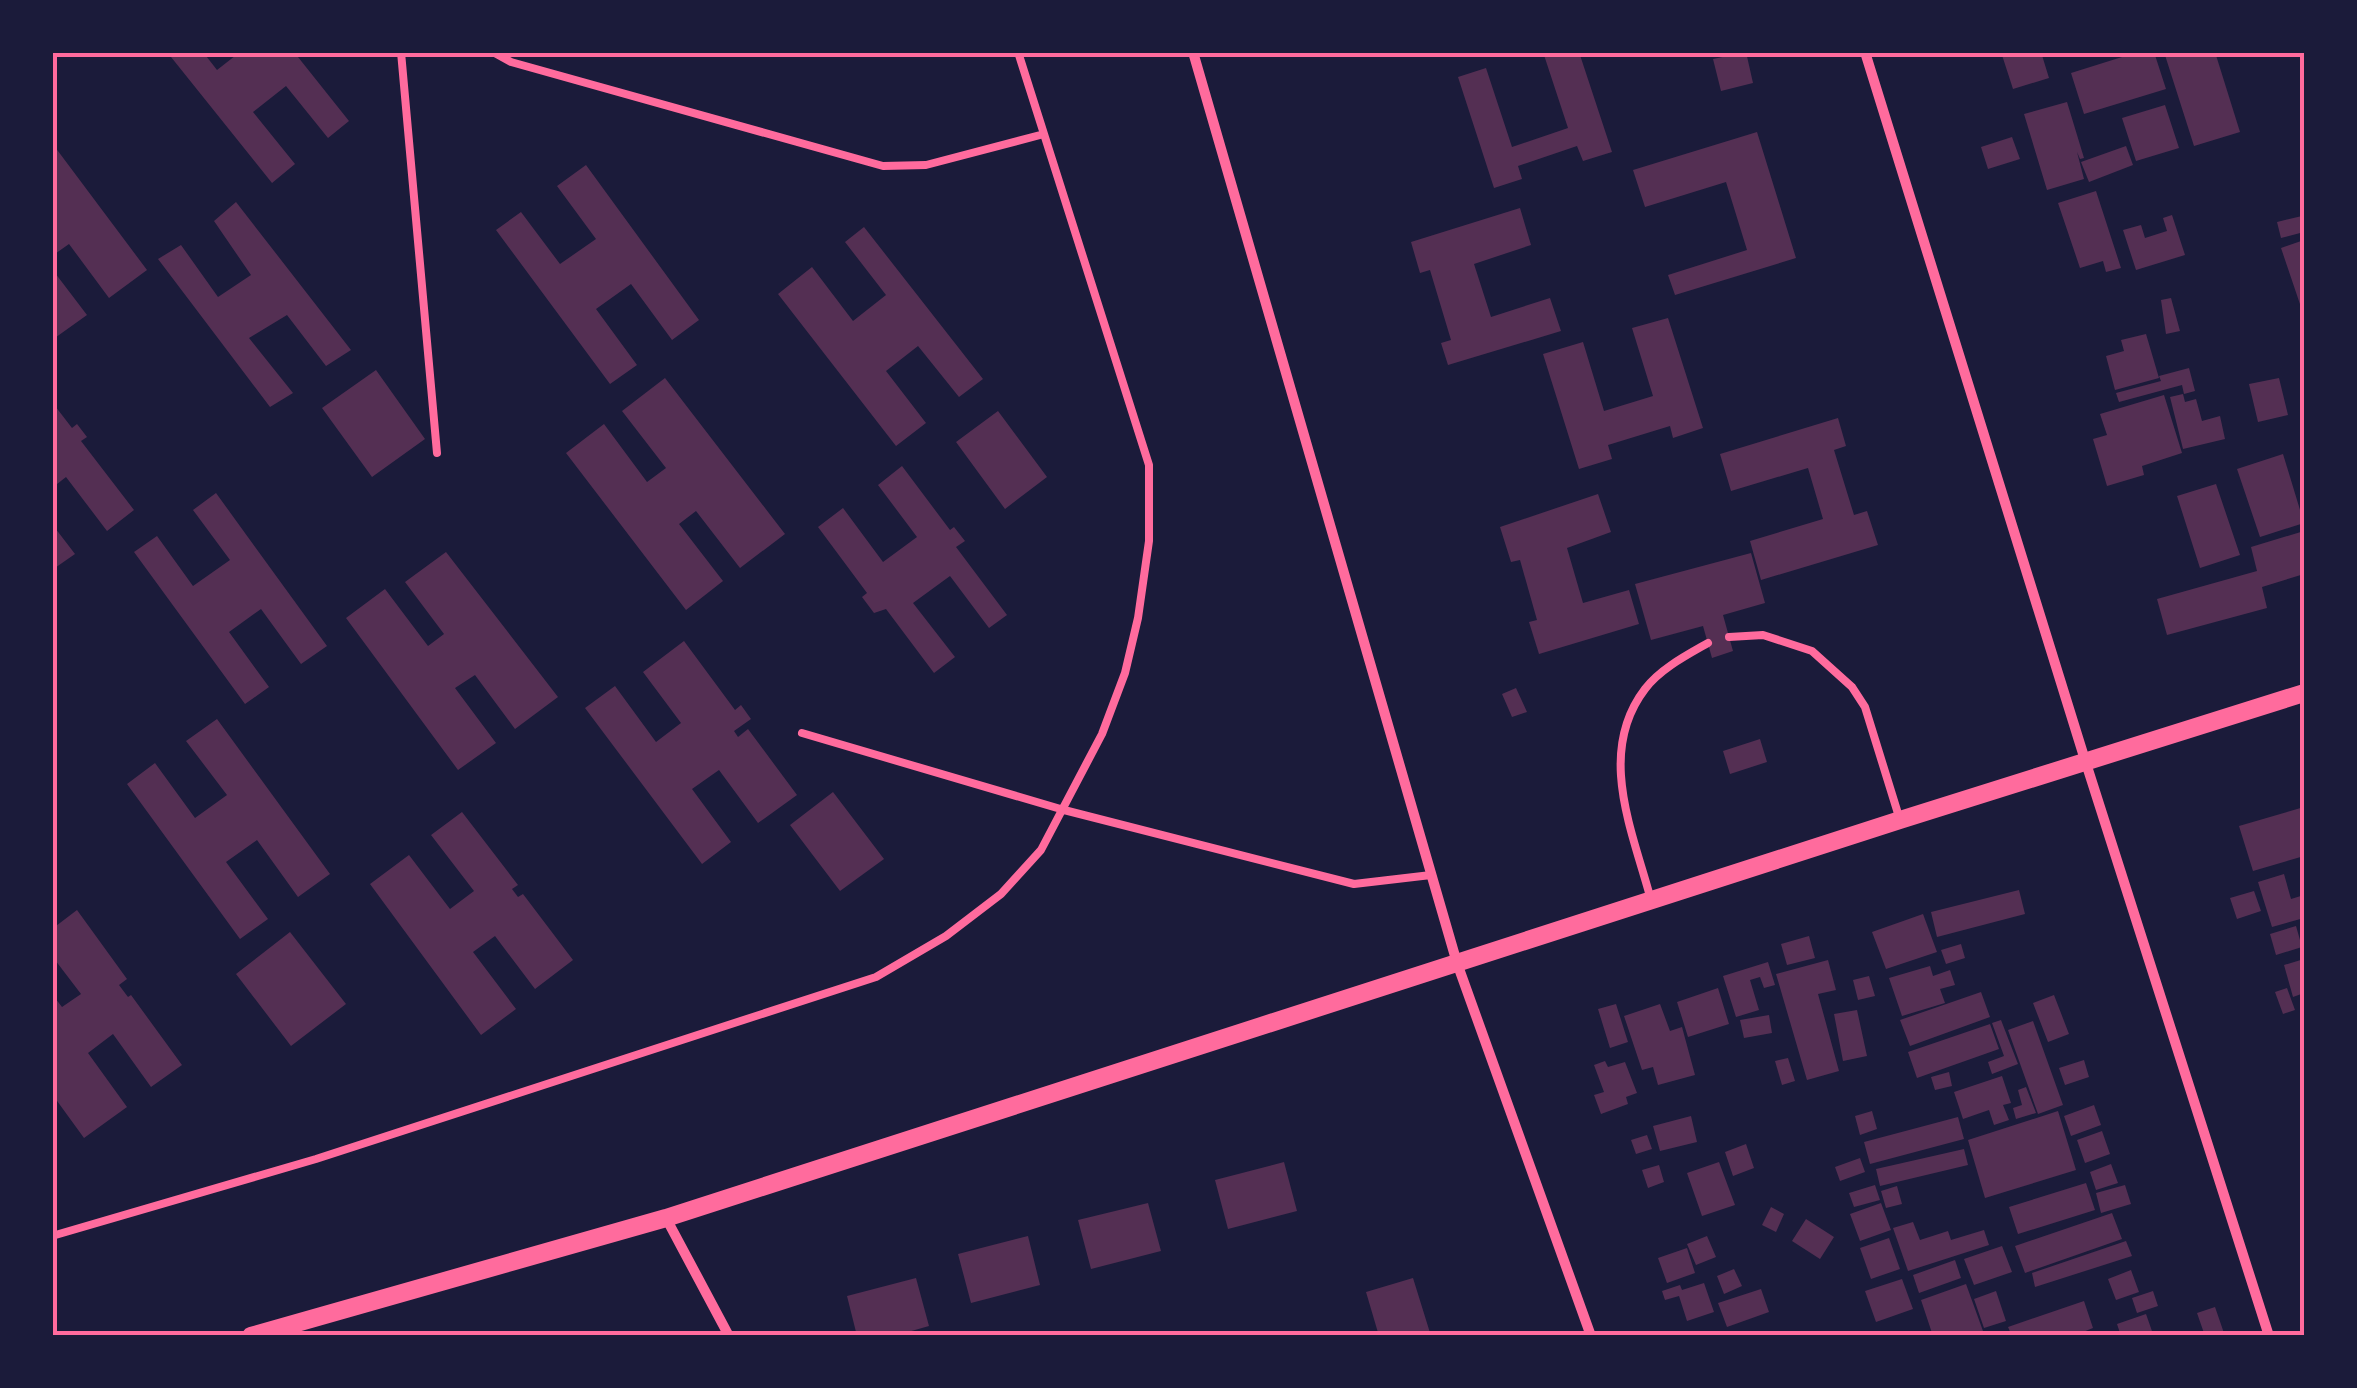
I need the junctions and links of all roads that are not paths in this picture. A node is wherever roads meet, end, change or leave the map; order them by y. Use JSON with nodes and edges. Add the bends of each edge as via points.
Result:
{"nodes":[{"id":1,"x":401,"y":52,"type":"edge"},
{"id":2,"x":493,"y":52,"type":"edge"},
{"id":3,"x":1018,"y":52,"type":"edge"},
{"id":4,"x":1194,"y":52,"type":"edge"},
{"id":5,"x":1865,"y":52,"type":"edge"},
{"id":6,"x":1044,"y":134,"type":"junction"},
{"id":7,"x":438,"y":453,"type":"dead end"},
{"id":8,"x":1729,"y":637,"type":"dead end"},
{"id":9,"x":1708,"y":643,"type":"dead end"},
{"id":10,"x":2304,"y":692,"type":"edge"},
{"id":11,"x":802,"y":733,"type":"dead end"},
{"id":12,"x":2085,"y":760,"type":"junction"},
{"id":13,"x":1064,"y":810,"type":"junction"},
{"id":14,"x":1900,"y":820,"type":"junction"},
{"id":15,"x":1431,"y":875,"type":"junction"},
{"id":16,"x":1651,"y":900,"type":"junction"},
{"id":17,"x":1457,"y":962,"type":"junction"},
{"id":18,"x":666,"y":1218,"type":"junction"},
{"id":19,"x":52,"y":1236,"type":"edge"},
{"id":20,"x":251,"y":1336,"type":"edge"},
{"id":21,"x":729,"y":1336,"type":"edge"},
{"id":22,"x":1591,"y":1336,"type":"edge"},
{"id":23,"x":2268,"y":1336,"type":"edge"}],
"edges":[{"from":1,"to":7,"type":"lane"},
{"from":2,"to":6,"type":"lane","via":[[883,166],[926,165]]},
{"from":3,"to":6,"type":"lane"},
{"from":4,"to":15,"type":"street"},
{"from":5,"to":12,"type":"street"},
{"from":6,"to":13,"type":"lane","via":[[1149,466],[1149,541],[1138,618],[1102,734]]},
{"from":8,"to":14,"type":"lane","via":[[1763,635],[1812,651],[1852,688],[1866,706]]},
{"from":9,"to":16,"type":"lane","via":[[1646,687],[1621,750],[1618,782]]},
{"from":10,"to":12,"type":"street"},
{"from":11,"to":13,"type":"lane"},
{"from":12,"to":14,"type":"street"},
{"from":12,"to":23,"type":"street"},
{"from":13,"to":15,"type":"lane","via":[[1354,884]]},
{"from":13,"to":19,"type":"lane","via":[[1042,850],[1000,894],[876,977],[316,1160]]},
{"from":14,"to":16,"type":"street"},
{"from":15,"to":17,"type":"street"},
{"from":16,"to":17,"type":"street"},
{"from":17,"to":18,"type":"street"},
{"from":17,"to":22,"type":"street"},
{"from":18,"to":20,"type":"street"},
{"from":18,"to":21,"type":"street"}]}
